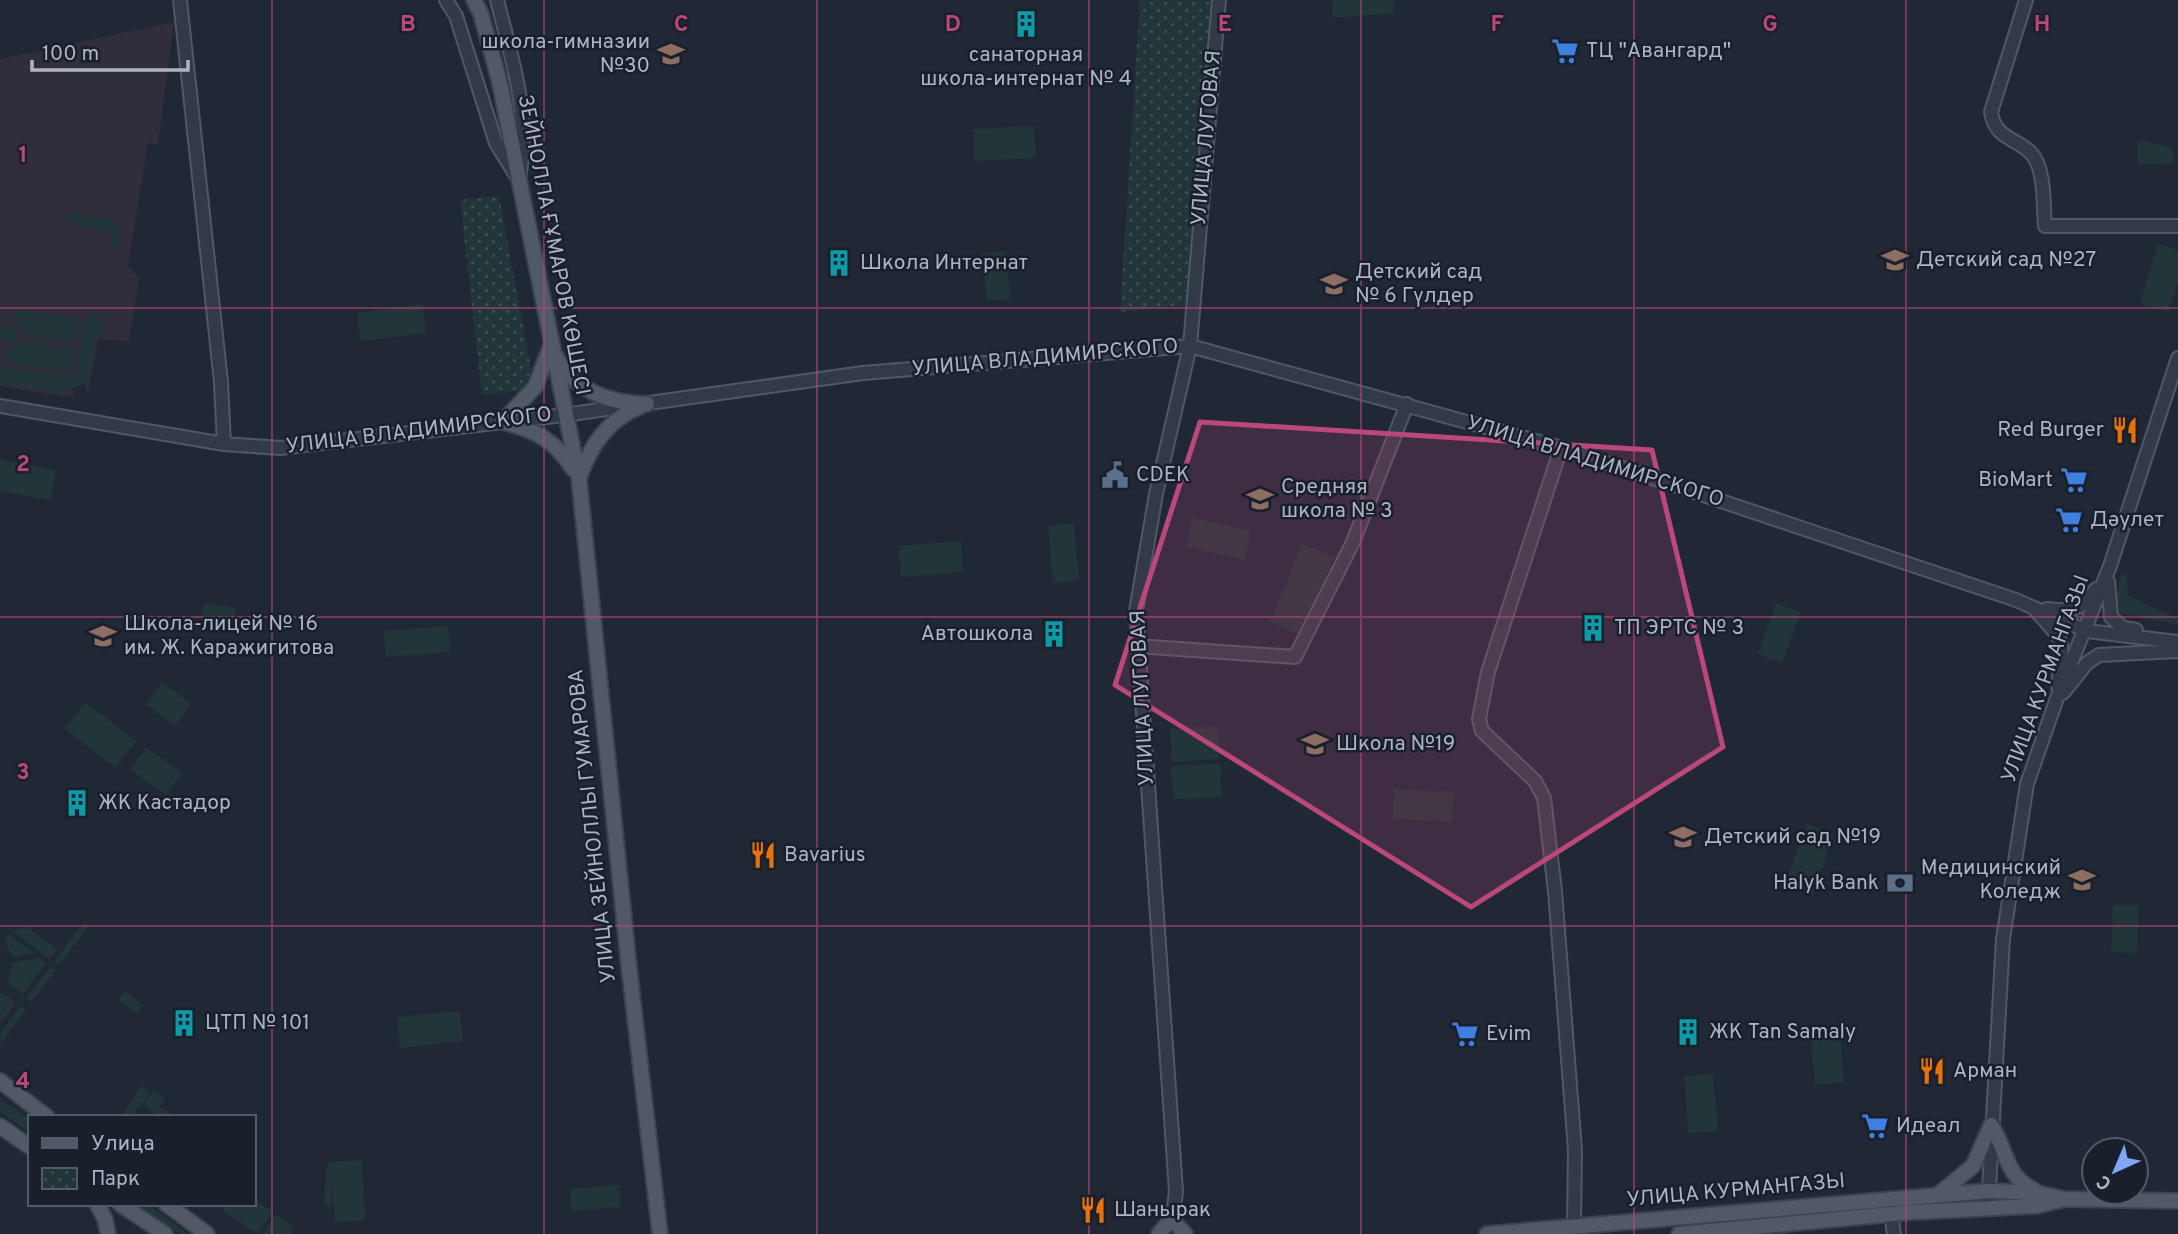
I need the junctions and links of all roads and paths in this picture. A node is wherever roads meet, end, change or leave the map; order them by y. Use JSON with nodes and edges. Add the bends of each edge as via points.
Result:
{"nodes":[{"id":1,"x":180,"y":0,"type":"edge"},
{"id":2,"x":446,"y":0,"type":"edge"},
{"id":3,"x":474,"y":0,"type":"edge"},
{"id":4,"x":497,"y":0,"type":"edge"},
{"id":5,"x":1219,"y":0,"type":"edge"},
{"id":6,"x":2026,"y":0,"type":"edge"},
{"id":7,"x":519,"y":180,"type":"junction"},
{"id":8,"x":2178,"y":226,"type":"edge"},
{"id":9,"x":551,"y":346,"type":"junction"},
{"id":10,"x":1190,"y":346,"type":"junction"},
{"id":11,"x":2178,"y":358,"type":"edge"},
{"id":12,"x":647,"y":404,"type":"junction"},
{"id":13,"x":1407,"y":404,"type":"junction"},
{"id":14,"x":0,"y":406,"type":"edge"},
{"id":15,"x":564,"y":415,"type":"junction"},
{"id":16,"x":502,"y":422,"type":"junction"},
{"id":17,"x":224,"y":444,"type":"junction"},
{"id":18,"x":1561,"y":448,"type":"junction"},
{"id":19,"x":579,"y":479,"type":"junction"},
{"id":20,"x":2108,"y":572,"type":"junction"},
{"id":21,"x":2032,"y":607,"type":"junction"},
{"id":22,"x":2087,"y":631,"type":"junction"},
{"id":23,"x":2178,"y":637,"type":"edge"},
{"id":24,"x":2178,"y":642,"type":"edge"},
{"id":25,"x":1136,"y":646,"type":"junction"},
{"id":26,"x":2178,"y":650,"type":"edge"},
{"id":27,"x":2057,"y":698,"type":"junction"},
{"id":28,"x":0,"y":1081,"type":"edge"},
{"id":29,"x":44,"y":1115,"type":"edge"},
{"id":30,"x":1991,"y":1125,"type":"junction"},
{"id":31,"x":0,"y":1126,"type":"edge"},
{"id":32,"x":28,"y":1146,"type":"edge"},
{"id":33,"x":1989,"y":1191,"type":"junction"},
{"id":34,"x":2038,"y":1193,"type":"junction"},
{"id":35,"x":1936,"y":1196,"type":"junction"},
{"id":36,"x":1888,"y":1198,"type":"junction"},
{"id":37,"x":2064,"y":1199,"type":"junction"},
{"id":38,"x":2178,"y":1201,"type":"edge"},
{"id":39,"x":98,"y":1206,"type":"edge"},
{"id":40,"x":123,"y":1206,"type":"edge"},
{"id":41,"x":169,"y":1206,"type":"edge"},
{"id":42,"x":1988,"y":1208,"type":"junction"},
{"id":43,"x":1892,"y":1214,"type":"junction"},
{"id":44,"x":1171,"y":1219,"type":"junction"},
{"id":45,"x":1574,"y":1226,"type":"junction"},
{"id":46,"x":108,"y":1234,"type":"edge"},
{"id":47,"x":165,"y":1234,"type":"edge"},
{"id":48,"x":207,"y":1234,"type":"edge"},
{"id":49,"x":660,"y":1234,"type":"edge"},
{"id":50,"x":1158,"y":1234,"type":"edge"},
{"id":51,"x":1171,"y":1234,"type":"edge"},
{"id":52,"x":1185,"y":1234,"type":"edge"},
{"id":53,"x":1487,"y":1234,"type":"edge"},
{"id":54,"x":1679,"y":1234,"type":"edge"},
{"id":55,"x":1894,"y":1234,"type":"edge"}],
"edges":[{"from":1,"to":17,"type":"street"},
{"from":2,"to":7,"type":"street","via":[[456,16],[496,143]]},
{"from":3,"to":7,"type":"main road","name":"ЗЕЙНОЛЛА ҒҰМАРОВ КӨШЕСІ","via":[[499,84]]},
{"from":4,"to":7,"type":"street","via":[[517,80],[525,139]]},
{"from":5,"to":10,"type":"street","name":"УЛИЦА ЛУГОВАЯ"},
{"from":6,"to":8,"type":"street","via":[[1991,112],[1993,125],[2002,136],[2031,153],[2039,172],[2045,226]]},
{"from":7,"to":9,"type":"main road","name":"ЗЕЙНОЛЛА ҒҰМАРОВ КӨШЕСІ"},
{"from":9,"to":12,"type":"main road","via":[[559,363],[586,390],[605,399]]},
{"from":9,"to":15,"type":"main road","name":"ЗЕЙНОЛЛА ҒҰМАРОВ КӨШЕСІ"},
{"from":9,"to":16,"type":"main road","via":[[535,387]]},
{"from":10,"to":12,"type":"street","name":"УЛИЦА ВЛАДИМИРСКОГО","via":[[863,373]]},
{"from":10,"to":13,"type":"street","name":"УЛИЦА ВЛАДИМИРСКОГО"},
{"from":10,"to":25,"type":"street","name":"УЛИЦА ЛУГОВАЯ","via":[[1156,494],[1136,611]]},
{"from":11,"to":20,"type":"street","name":"УЛИЦА КУРМАНГАЗЫ"},
{"from":12,"to":15,"type":"street","name":"УЛИЦА ВЛАДИМИРСКОГО"},
{"from":12,"to":19,"type":"main road","via":[[631,410],[603,432]]},
{"from":13,"to":18,"type":"street","name":"УЛИЦА ВЛАДИМИРСКОГО"},
{"from":13,"to":25,"type":"street","via":[[1353,542],[1295,657]]},
{"from":14,"to":17,"type":"street","name":"УЛИЦА ВЛАДИМИРСКОГО"},
{"from":15,"to":16,"type":"street","name":"УЛИЦА ВЛАДИМИРСКОГО"},
{"from":15,"to":19,"type":"main road","name":"УЛИЦА ЗЕЙНОЛЛЫ ГУМАРОВА"},
{"from":16,"to":17,"type":"street","name":"УЛИЦА ВЛАДИМИРСКОГО","via":[[281,448]]},
{"from":16,"to":19,"type":"main road","via":[[547,438]]},
{"from":18,"to":21,"type":"street","name":"УЛИЦА ВЛАДИМИРСКОГО"},
{"from":18,"to":45,"type":"street","via":[[1488,672],[1479,719],[1482,732],[1535,781],[1544,798],[1575,1150]]},
{"from":19,"to":49,"type":"main road","name":"УЛИЦА ЗЕЙНОЛЛЫ ГУМАРОВА"},
{"from":20,"to":21,"type":"street","via":[[2085,605],[2070,611]]},
{"from":20,"to":22,"type":"street","name":"УЛИЦА КУРМАНГАЗЫ"},
{"from":20,"to":23,"type":"street","via":[[2111,617],[2123,628]]},
{"from":21,"to":22,"type":"street","name":"УЛИЦА ВЛАДИМИРСКОГО"},
{"from":21,"to":27,"type":"street","via":[[2064,648]]},
{"from":22,"to":24,"type":"street","name":"УЛИЦА ВЛАДИМИРСКОГО"},
{"from":22,"to":27,"type":"street","name":"УЛИЦА КУРМАНГАЗЫ"},
{"from":25,"to":44,"type":"street","name":"УЛИЦА ЛУГОВАЯ","via":[[1176,1191]]},
{"from":26,"to":27,"type":"street","via":[[2099,655]]},
{"from":27,"to":30,"type":"street","name":"УЛИЦА КУРМАНГАЗЫ","via":[[2027,785],[2013,860]]},
{"from":28,"to":29,"type":"main road"},
{"from":30,"to":33,"type":"street","name":"УЛИЦА КУРМАНГАЗЫ"},
{"from":30,"to":34,"type":"main road","via":[[2005,1150],[2010,1173]]},
{"from":30,"to":35,"type":"main road","via":[[1973,1166]]},
{"from":31,"to":32,"type":"main road"},
{"from":33,"to":34,"type":"main road","name":"УЛИЦА КУРМАНГАЗЫ"},
{"from":33,"to":35,"type":"main road","name":"УЛИЦА КУРМАНГАЗЫ"},
{"from":33,"to":42,"type":"street","name":"УЛИЦА КУРМАНГАЗЫ"},
{"from":34,"to":37,"type":"main road","name":"УЛИЦА КУРМАНГАЗЫ"},
{"from":35,"to":36,"type":"main road","name":"УЛИЦА КУРМАНГАЗЫ"},
{"from":36,"to":43,"type":"street"},
{"from":36,"to":45,"type":"main road","name":"УЛИЦА КУРМАНГАЗЫ"},
{"from":37,"to":38,"type":"main road","name":"УЛИЦА КУРМАНГАЗЫ"},
{"from":37,"to":42,"type":"main road","name":"УЛИЦА КУРМАНГАЗЫ","via":[[2036,1206]]},
{"from":39,"to":46,"type":"main road"},
{"from":40,"to":47,"type":"main road"},
{"from":41,"to":48,"type":"main road"},
{"from":42,"to":43,"type":"main road","name":"УЛИЦА КУРМАНГАЗЫ"},
{"from":43,"to":54,"type":"main road","name":"УЛИЦА КУРМАНГАЗЫ"},
{"from":43,"to":55,"type":"street"},
{"from":44,"to":50,"type":"main road"},
{"from":44,"to":51,"type":"street","name":"УЛИЦА ЛУГОВАЯ"},
{"from":44,"to":52,"type":"main road"},
{"from":45,"to":53,"type":"main road","name":"УЛИЦА КУРМАНГАЗЫ"}]}
